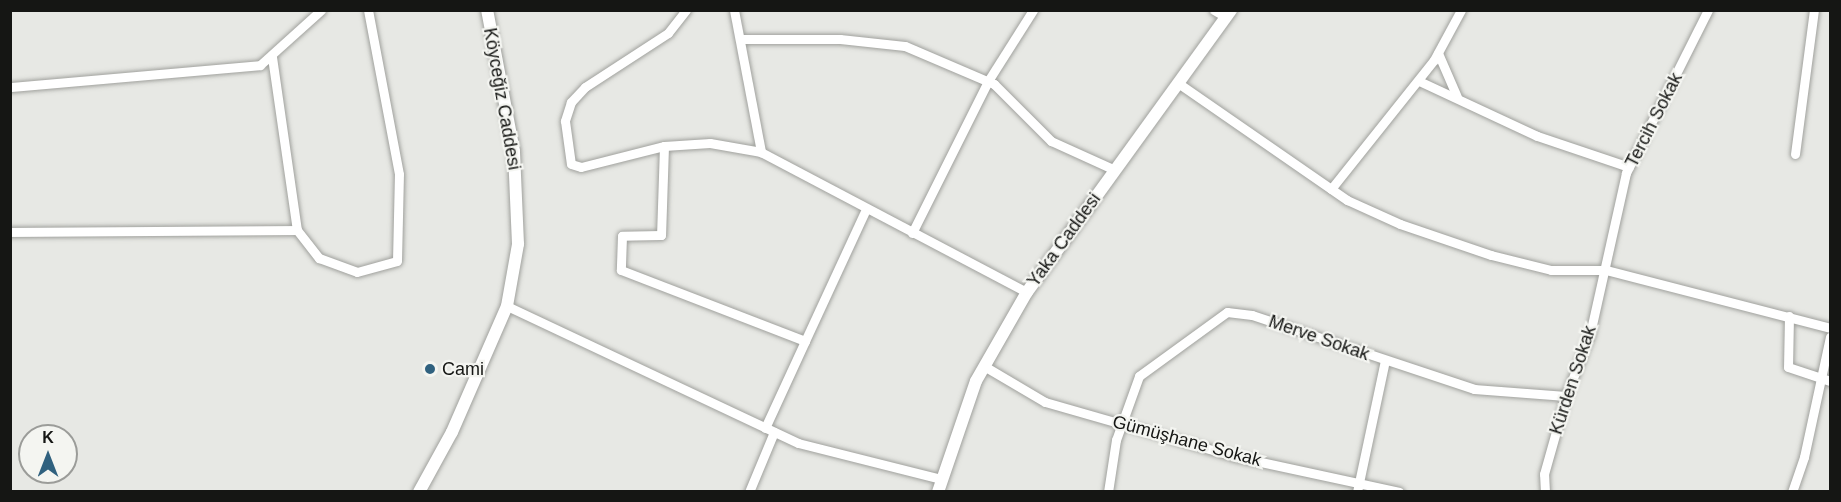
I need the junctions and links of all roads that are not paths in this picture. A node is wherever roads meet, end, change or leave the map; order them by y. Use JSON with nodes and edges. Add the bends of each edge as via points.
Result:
{"nodes":[{"id":1,"x":368,"y":10,"type":"edge"},
{"id":2,"x":686,"y":10,"type":"edge"},
{"id":3,"x":734,"y":10,"type":"edge"},
{"id":4,"x":1033,"y":10,"type":"edge"},
{"id":5,"x":1214,"y":10,"type":"edge"},
{"id":6,"x":1461,"y":10,"type":"edge"},
{"id":7,"x":1708,"y":10,"type":"edge"},
{"id":8,"x":1814,"y":10,"type":"edge"},
{"id":9,"x":321,"y":11,"type":"edge"},
{"id":10,"x":489,"y":12,"type":"edge"},
{"id":11,"x":1228,"y":14,"type":"edge"},
{"id":12,"x":740,"y":39,"type":"junction"},
{"id":13,"x":1438,"y":53,"type":"junction"},
{"id":14,"x":272,"y":57,"type":"junction"},
{"id":15,"x":988,"y":81,"type":"junction"},
{"id":16,"x":1419,"y":81,"type":"junction"},
{"id":17,"x":1178,"y":83,"type":"junction"},
{"id":18,"x":10,"y":87,"type":"edge"},
{"id":19,"x":1457,"y":97,"type":"junction"},
{"id":20,"x":664,"y":146,"type":"junction"},
{"id":21,"x":761,"y":152,"type":"junction"},
{"id":22,"x":1795,"y":154,"type":"dead end"},
{"id":23,"x":1629,"y":167,"type":"junction"},
{"id":24,"x":1116,"y":170,"type":"junction"},
{"id":25,"x":1331,"y":189,"type":"junction"},
{"id":26,"x":866,"y":209,"type":"junction"},
{"id":27,"x":297,"y":230,"type":"junction"},
{"id":28,"x":10,"y":232,"type":"edge"},
{"id":29,"x":912,"y":233,"type":"junction"},
{"id":30,"x":1606,"y":270,"type":"junction"},
{"id":31,"x":1027,"y":292,"type":"junction"},
{"id":32,"x":507,"y":306,"type":"junction"},
{"id":33,"x":1789,"y":316,"type":"junction"},
{"id":34,"x":1830,"y":328,"type":"edge"},
{"id":35,"x":1830,"y":337,"type":"edge"},
{"id":36,"x":805,"y":341,"type":"junction"},
{"id":37,"x":1385,"y":360,"type":"junction"},
{"id":38,"x":984,"y":366,"type":"junction"},
{"id":39,"x":1827,"y":379,"type":"edge"},
{"id":40,"x":1566,"y":396,"type":"junction"},
{"id":41,"x":1121,"y":423,"type":"junction"},
{"id":42,"x":769,"y":430,"type":"junction"},
{"id":43,"x":940,"y":485,"type":"edge"},
{"id":44,"x":1357,"y":488,"type":"edge"},
{"id":45,"x":419,"y":492,"type":"edge"},
{"id":46,"x":749,"y":492,"type":"edge"},
{"id":47,"x":1108,"y":492,"type":"edge"},
{"id":48,"x":1399,"y":492,"type":"edge"},
{"id":49,"x":1545,"y":492,"type":"edge"},
{"id":50,"x":1792,"y":492,"type":"edge"}],
"edges":[{"from":1,"to":27,"type":"street","via":[[399,174],[397,261],[357,272],[319,258]]},
{"from":2,"to":20,"type":"street","via":[[669,33],[585,87],[571,102],[566,121],[572,164],[581,167]]},
{"from":3,"to":12,"type":"street"},
{"from":4,"to":15,"type":"street"},
{"from":5,"to":11,"type":"street"},
{"from":6,"to":13,"type":"street"},
{"from":7,"to":23,"type":"street","name":"Tercih Sokak"},
{"from":8,"to":22,"type":"street"},
{"from":9,"to":14,"type":"street"},
{"from":10,"to":32,"type":"street","name":"Köyceğiz Caddesi","via":[[514,151],[518,244]]},
{"from":11,"to":17,"type":"street","name":"Yaka Caddesi"},
{"from":12,"to":15,"type":"street","via":[[840,39],[905,46]]},
{"from":12,"to":21,"type":"street"},
{"from":13,"to":16,"type":"street"},
{"from":13,"to":19,"type":"street"},
{"from":14,"to":18,"type":"street","via":[[260,65]]},
{"from":14,"to":27,"type":"street"},
{"from":15,"to":24,"type":"street","via":[[1051,141]]},
{"from":15,"to":29,"type":"street"},
{"from":16,"to":19,"type":"street"},
{"from":16,"to":25,"type":"street"},
{"from":17,"to":24,"type":"street","name":"Yaka Caddesi"},
{"from":17,"to":25,"type":"street"},
{"from":19,"to":23,"type":"street","via":[[1537,136]]},
{"from":20,"to":21,"type":"street","via":[[710,143]]},
{"from":20,"to":36,"type":"street","via":[[661,235],[622,237],[621,270]]},
{"from":21,"to":26,"type":"street"},
{"from":23,"to":30,"type":"street","name":"Tercih Sokak"},
{"from":24,"to":31,"type":"street","name":"Yaka Caddesi"},
{"from":25,"to":30,"type":"street","via":[[1400,224],[1491,255],[1551,270]]},
{"from":26,"to":29,"type":"street"},
{"from":26,"to":36,"type":"street"},
{"from":27,"to":28,"type":"street"},
{"from":29,"to":31,"type":"street"},
{"from":30,"to":33,"type":"street"},
{"from":30,"to":40,"type":"street","name":"Kürden Sokak","via":[[1590,334]]},
{"from":31,"to":38,"type":"street","name":"Yaka Caddesi"},
{"from":32,"to":42,"type":"street"},
{"from":32,"to":45,"type":"street","name":"Köyceğiz Caddesi","via":[[452,432]]},
{"from":33,"to":34,"type":"street"},
{"from":33,"to":39,"type":"street","via":[[1788,367]]},
{"from":35,"to":39,"type":"street"},
{"from":36,"to":42,"type":"street"},
{"from":37,"to":40,"type":"street","name":"Merve Sokak","via":[[1474,389]]},
{"from":37,"to":41,"type":"street","name":"Merve Sokak","via":[[1252,315],[1227,312],[1138,376]]},
{"from":37,"to":44,"type":"street"},
{"from":38,"to":41,"type":"street","name":"Gümüşhane Sokak","via":[[1045,402]]},
{"from":38,"to":43,"type":"street","name":"Yaka Caddesi"},
{"from":39,"to":50,"type":"street"},
{"from":40,"to":49,"type":"street","name":"Kürden Sokak","via":[[1544,474]]},
{"from":41,"to":44,"type":"street","name":"Gümüşhane Sokak"},
{"from":41,"to":47,"type":"street"},
{"from":42,"to":43,"type":"street","via":[[798,443]]},
{"from":42,"to":46,"type":"street"},
{"from":44,"to":48,"type":"street","name":"Gümüşhane Sokak"}]}
